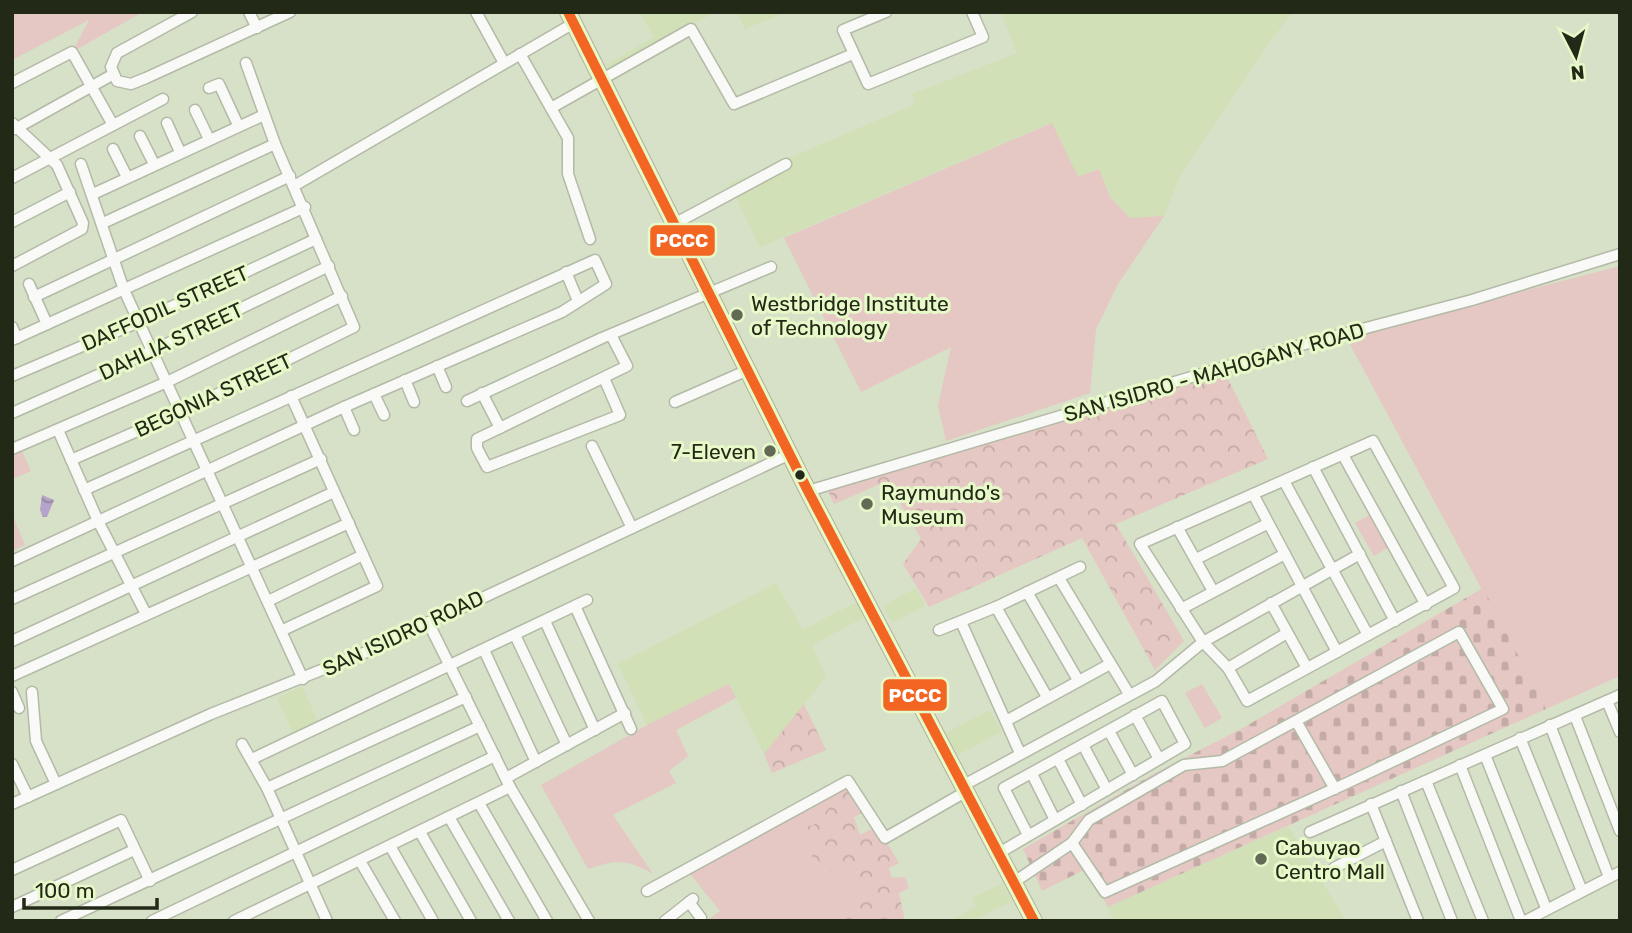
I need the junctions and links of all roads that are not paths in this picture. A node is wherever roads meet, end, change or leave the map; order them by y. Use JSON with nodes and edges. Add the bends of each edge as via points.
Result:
{"nodes":[{"id":1,"x":192,"y":12,"type":"edge"},
{"id":2,"x":249,"y":12,"type":"edge"},
{"id":3,"x":290,"y":12,"type":"edge"},
{"id":4,"x":477,"y":12,"type":"edge"},
{"id":5,"x":886,"y":12,"type":"edge"},
{"id":6,"x":972,"y":12,"type":"edge"},
{"id":7,"x":571,"y":18,"type":"edge"},
{"id":8,"x":257,"y":28,"type":"junction"},
{"id":9,"x":520,"y":54,"type":"junction"},
{"id":10,"x":853,"y":54,"type":"junction"},
{"id":11,"x":503,"y":61,"type":"junction"},
{"id":12,"x":246,"y":63,"type":"dead end"},
{"id":13,"x":112,"y":75,"type":"junction"},
{"id":14,"x":602,"y":77,"type":"junction"},
{"id":15,"x":12,"y":83,"type":"edge"},
{"id":16,"x":91,"y":87,"type":"junction"},
{"id":17,"x":209,"y":89,"type":"dead end"},
{"id":18,"x":163,"y":99,"type":"dead end"},
{"id":19,"x":551,"y":108,"type":"junction"},
{"id":20,"x":195,"y":110,"type":"dead end"},
{"id":21,"x":264,"y":115,"type":"junction"},
{"id":22,"x":167,"y":124,"type":"dead end"},
{"id":23,"x":113,"y":125,"type":"junction"},
{"id":24,"x":238,"y":125,"type":"junction"},
{"id":25,"x":14,"y":127,"type":"edge"},
{"id":26,"x":140,"y":136,"type":"dead end"},
{"id":27,"x":209,"y":139,"type":"junction"},
{"id":28,"x":275,"y":144,"type":"junction"},
{"id":29,"x":113,"y":149,"type":"dead end"},
{"id":30,"x":180,"y":152,"type":"junction"},
{"id":31,"x":50,"y":157,"type":"junction"},
{"id":32,"x":81,"y":164,"type":"dead end"},
{"id":33,"x":153,"y":164,"type":"junction"},
{"id":34,"x":786,"y":164,"type":"dead end"},
{"id":35,"x":127,"y":177,"type":"junction"},
{"id":36,"x":12,"y":178,"type":"edge"},
{"id":37,"x":292,"y":181,"type":"junction"},
{"id":38,"x":70,"y":192,"type":"junction"},
{"id":39,"x":93,"y":194,"type":"junction"},
{"id":40,"x":305,"y":207,"type":"junction"},
{"id":41,"x":12,"y":222,"type":"edge"},
{"id":42,"x":103,"y":223,"type":"junction"},
{"id":43,"x":674,"y":224,"type":"junction"},
{"id":44,"x":316,"y":239,"type":"junction"},
{"id":45,"x":590,"y":239,"type":"dead end"},
{"id":46,"x":1620,"y":254,"type":"edge"},
{"id":47,"x":114,"y":257,"type":"junction"},
{"id":48,"x":12,"y":266,"type":"edge"},
{"id":49,"x":329,"y":266,"type":"junction"},
{"id":50,"x":771,"y":267,"type":"dead end"},
{"id":51,"x":566,"y":272,"type":"junction"},
{"id":52,"x":29,"y":284,"type":"dead end"},
{"id":53,"x":124,"y":290,"type":"junction"},
{"id":54,"x":708,"y":293,"type":"junction"},
{"id":55,"x":342,"y":296,"type":"junction"},
{"id":56,"x":34,"y":297,"type":"junction"},
{"id":57,"x":578,"y":301,"type":"junction"},
{"id":58,"x":139,"y":322,"type":"junction"},
{"id":59,"x":47,"y":324,"type":"junction"},
{"id":60,"x":12,"y":327,"type":"edge"},
{"id":61,"x":611,"y":335,"type":"junction"},
{"id":62,"x":15,"y":339,"type":"edge"},
{"id":63,"x":152,"y":351,"type":"junction"},
{"id":64,"x":437,"y":366,"type":"junction"},
{"id":65,"x":748,"y":370,"type":"junction"},
{"id":66,"x":12,"y":376,"type":"edge"},
{"id":67,"x":604,"y":378,"type":"junction"},
{"id":68,"x":405,"y":380,"type":"junction"},
{"id":69,"x":167,"y":382,"type":"junction"},
{"id":70,"x":446,"y":387,"type":"dead end"},
{"id":71,"x":482,"y":393,"type":"junction"},
{"id":72,"x":374,"y":394,"type":"junction"},
{"id":73,"x":291,"y":396,"type":"junction"},
{"id":74,"x":467,"y":401,"type":"dead end"},
{"id":75,"x":414,"y":402,"type":"dead end"},
{"id":76,"x":675,"y":402,"type":"dead end"},
{"id":77,"x":344,"y":407,"type":"junction"},
{"id":78,"x":181,"y":412,"type":"junction"},
{"id":79,"x":12,"y":413,"type":"edge"},
{"id":80,"x":384,"y":415,"type":"dead end"},
{"id":81,"x":305,"y":426,"type":"junction"},
{"id":82,"x":500,"y":428,"type":"junction"},
{"id":83,"x":354,"y":429,"type":"dead end"},
{"id":84,"x":58,"y":430,"type":"junction"},
{"id":85,"x":193,"y":439,"type":"junction"},
{"id":86,"x":592,"y":446,"type":"dead end"},
{"id":87,"x":12,"y":449,"type":"edge"},
{"id":88,"x":790,"y":454,"type":"junction"},
{"id":89,"x":1343,"y":455,"type":"junction"},
{"id":90,"x":321,"y":458,"type":"junction"},
{"id":91,"x":71,"y":460,"type":"junction"},
{"id":92,"x":1313,"y":467,"type":"junction"},
{"id":93,"x":207,"y":471,"type":"junction"},
{"id":94,"x":1284,"y":481,"type":"junction"},
{"id":95,"x":84,"y":490,"type":"junction"},
{"id":96,"x":808,"y":491,"type":"junction"},
{"id":97,"x":334,"y":492,"type":"junction"},
{"id":98,"x":1252,"y":494,"type":"junction"},
{"id":99,"x":221,"y":504,"type":"junction"},
{"id":100,"x":98,"y":521,"type":"junction"},
{"id":101,"x":349,"y":523,"type":"junction"},
{"id":102,"x":1268,"y":524,"type":"junction"},
{"id":103,"x":632,"y":527,"type":"junction"},
{"id":104,"x":1177,"y":527,"type":"junction"},
{"id":105,"x":237,"y":536,"type":"junction"},
{"id":106,"x":113,"y":552,"type":"junction"},
{"id":107,"x":1285,"y":554,"type":"junction"},
{"id":108,"x":1360,"y":554,"type":"junction"},
{"id":109,"x":363,"y":555,"type":"junction"},
{"id":110,"x":1196,"y":559,"type":"junction"},
{"id":111,"x":12,"y":561,"type":"edge"},
{"id":112,"x":1080,"y":567,"type":"dead end"},
{"id":113,"x":253,"y":569,"type":"junction"},
{"id":114,"x":1332,"y":570,"type":"junction"},
{"id":115,"x":1059,"y":578,"type":"junction"},
{"id":116,"x":132,"y":585,"type":"junction"},
{"id":117,"x":1300,"y":587,"type":"junction"},
{"id":118,"x":1213,"y":591,"type":"junction"},
{"id":119,"x":1027,"y":592,"type":"junction"},
{"id":120,"x":12,"y":599,"type":"edge"},
{"id":121,"x":587,"y":600,"type":"dead end"},
{"id":122,"x":268,"y":601,"type":"junction"},
{"id":123,"x":1271,"y":603,"type":"junction"},
{"id":124,"x":1426,"y":605,"type":"junction"},
{"id":125,"x":575,"y":606,"type":"junction"},
{"id":126,"x":996,"y":607,"type":"junction"},
{"id":127,"x":1181,"y":608,"type":"junction"},
{"id":128,"x":146,"y":614,"type":"junction"},
{"id":129,"x":545,"y":621,"type":"junction"},
{"id":130,"x":1395,"y":621,"type":"junction"},
{"id":131,"x":428,"y":622,"type":"junction"},
{"id":132,"x":961,"y":622,"type":"junction"},
{"id":133,"x":283,"y":630,"type":"junction"},
{"id":134,"x":939,"y":630,"type":"dead end"},
{"id":135,"x":1287,"y":633,"type":"junction"},
{"id":136,"x":515,"y":635,"type":"junction"},
{"id":137,"x":1368,"y":635,"type":"junction"},
{"id":138,"x":12,"y":641,"type":"edge"},
{"id":139,"x":1203,"y":642,"type":"junction"},
{"id":140,"x":484,"y":650,"type":"junction"},
{"id":141,"x":1336,"y":652,"type":"junction"},
{"id":142,"x":1110,"y":664,"type":"junction"},
{"id":143,"x":451,"y":666,"type":"junction"},
{"id":144,"x":1228,"y":668,"type":"junction"},
{"id":145,"x":1307,"y":668,"type":"junction"},
{"id":146,"x":12,"y":676,"type":"edge"},
{"id":147,"x":303,"y":679,"type":"junction"},
{"id":148,"x":1078,"y":680,"type":"junction"},
{"id":149,"x":12,"y":692,"type":"edge"},
{"id":150,"x":32,"y":692,"type":"dead end"},
{"id":151,"x":1129,"y":694,"type":"junction"},
{"id":152,"x":1620,"y":695,"type":"edge"},
{"id":153,"x":466,"y":697,"type":"junction"},
{"id":154,"x":1047,"y":697,"type":"junction"},
{"id":155,"x":1607,"y":701,"type":"junction"},
{"id":156,"x":19,"y":708,"type":"dead end"},
{"id":157,"x":625,"y":713,"type":"junction"},
{"id":158,"x":1135,"y":715,"type":"junction"},
{"id":159,"x":1575,"y":716,"type":"junction"},
{"id":160,"x":1006,"y":721,"type":"junction"},
{"id":161,"x":1296,"y":721,"type":"junction"},
{"id":162,"x":1549,"y":725,"type":"junction"},
{"id":163,"x":480,"y":726,"type":"junction"},
{"id":164,"x":631,"y":729,"type":"dead end"},
{"id":165,"x":595,"y":730,"type":"junction"},
{"id":166,"x":1109,"y":731,"type":"junction"},
{"id":167,"x":1620,"y":732,"type":"edge"},
{"id":168,"x":1520,"y":738,"type":"junction"},
{"id":169,"x":243,"y":744,"type":"dead end"},
{"id":170,"x":567,"y":745,"type":"junction"},
{"id":171,"x":1083,"y":745,"type":"junction"},
{"id":172,"x":1020,"y":753,"type":"junction"},
{"id":173,"x":1485,"y":755,"type":"junction"},
{"id":174,"x":495,"y":756,"type":"junction"},
{"id":175,"x":1058,"y":759,"type":"junction"},
{"id":176,"x":1159,"y":759,"type":"junction"},
{"id":177,"x":252,"y":760,"type":"junction"},
{"id":178,"x":536,"y":762,"type":"junction"},
{"id":179,"x":12,"y":764,"type":"edge"},
{"id":180,"x":1460,"y":765,"type":"junction"},
{"id":181,"x":1032,"y":774,"type":"junction"},
{"id":182,"x":1133,"y":775,"type":"junction"},
{"id":183,"x":1426,"y":781,"type":"junction"},
{"id":184,"x":508,"y":783,"type":"junction"},
{"id":185,"x":56,"y":784,"type":"junction"},
{"id":186,"x":267,"y":788,"type":"junction"},
{"id":187,"x":965,"y":788,"type":"junction"},
{"id":188,"x":1335,"y":789,"type":"junction"},
{"id":189,"x":1107,"y":790,"type":"junction"},
{"id":190,"x":1401,"y":791,"type":"junction"},
{"id":191,"x":28,"y":797,"type":"junction"},
{"id":192,"x":479,"y":803,"type":"junction"},
{"id":193,"x":12,"y":804,"type":"edge"},
{"id":194,"x":1082,"y":804,"type":"junction"},
{"id":195,"x":1371,"y":804,"type":"junction"},
{"id":196,"x":449,"y":817,"type":"junction"},
{"id":197,"x":281,"y":819,"type":"junction"},
{"id":198,"x":1055,"y":820,"type":"junction"},
{"id":199,"x":1620,"y":831,"type":"edge"},
{"id":200,"x":420,"y":832,"type":"junction"},
{"id":201,"x":1310,"y":832,"type":"dead end"},
{"id":202,"x":1028,"y":835,"type":"junction"},
{"id":203,"x":1386,"y":841,"type":"junction"},
{"id":204,"x":1072,"y":842,"type":"junction"},
{"id":205,"x":390,"y":846,"type":"junction"},
{"id":206,"x":134,"y":850,"type":"junction"},
{"id":207,"x":296,"y":853,"type":"junction"},
{"id":208,"x":999,"y":853,"type":"junction"},
{"id":209,"x":360,"y":861,"type":"junction"},
{"id":210,"x":1334,"y":868,"type":"dead end"},
{"id":211,"x":12,"y":870,"type":"edge"},
{"id":212,"x":1620,"y":872,"type":"edge"},
{"id":213,"x":1609,"y":877,"type":"junction"},
{"id":214,"x":150,"y":881,"type":"junction"},
{"id":215,"x":1014,"y":882,"type":"junction"},
{"id":216,"x":312,"y":884,"type":"junction"},
{"id":217,"x":647,"y":891,"type":"dead end"},
{"id":218,"x":1582,"y":891,"type":"junction"},
{"id":219,"x":12,"y":907,"type":"edge"},
{"id":220,"x":1546,"y":908,"type":"junction"},
{"id":221,"x":84,"y":916,"type":"edge"},
{"id":222,"x":701,"y":918,"type":"dead end"},
{"id":223,"x":323,"y":919,"type":"edge"},
{"id":224,"x":61,"y":921,"type":"edge"},
{"id":225,"x":152,"y":921,"type":"edge"},
{"id":226,"x":234,"y":921,"type":"edge"},
{"id":227,"x":395,"y":921,"type":"edge"},
{"id":228,"x":433,"y":921,"type":"edge"},
{"id":229,"x":471,"y":921,"type":"edge"},
{"id":230,"x":509,"y":921,"type":"edge"},
{"id":231,"x":547,"y":921,"type":"edge"},
{"id":232,"x":589,"y":921,"type":"edge"},
{"id":233,"x":665,"y":921,"type":"edge"},
{"id":234,"x":1034,"y":921,"type":"edge"},
{"id":235,"x":1418,"y":921,"type":"edge"},
{"id":236,"x":1452,"y":921,"type":"edge"},
{"id":237,"x":1483,"y":921,"type":"edge"},
{"id":238,"x":1523,"y":921,"type":"edge"}],
"edges":[{"from":1,"to":13,"type":"street","via":[[117,53],[111,61]]},
{"from":2,"to":8,"type":"street"},
{"from":3,"to":8,"type":"street"},
{"from":4,"to":11,"type":"street"},
{"from":5,"to":10,"type":"street","via":[[843,30]]},
{"from":6,"to":10,"type":"street","via":[[983,37],[868,84]]},
{"from":7,"to":9,"type":"street"},
{"from":7,"to":14,"type":"highway"},
{"from":8,"to":13,"type":"street","via":[[131,84],[121,84]]},
{"from":9,"to":11,"type":"street"},
{"from":9,"to":19,"type":"street"},
{"from":10,"to":14,"type":"street","via":[[734,104],[691,29]]},
{"from":11,"to":37,"type":"street"},
{"from":12,"to":21,"type":"street"},
{"from":13,"to":16,"type":"street"},
{"from":14,"to":19,"type":"street"},
{"from":14,"to":43,"type":"highway"},
{"from":15,"to":16,"type":"street","via":[[72,52]]},
{"from":16,"to":23,"type":"street"},
{"from":16,"to":25,"type":"street"},
{"from":17,"to":24,"type":"street","via":[[219,84]]},
{"from":18,"to":23,"type":"street"},
{"from":19,"to":45,"type":"street","via":[[568,138],[568,174]]},
{"from":20,"to":27,"type":"street"},
{"from":21,"to":24,"type":"street"},
{"from":21,"to":28,"type":"street"},
{"from":22,"to":30,"type":"street"},
{"from":23,"to":31,"type":"street"},
{"from":24,"to":27,"type":"street"},
{"from":25,"to":31,"type":"street"},
{"from":26,"to":33,"type":"street"},
{"from":27,"to":30,"type":"street"},
{"from":28,"to":37,"type":"street"},
{"from":28,"to":42,"type":"street"},
{"from":29,"to":35,"type":"street"},
{"from":30,"to":33,"type":"street"},
{"from":31,"to":36,"type":"street"},
{"from":31,"to":38,"type":"street"},
{"from":32,"to":39,"type":"street"},
{"from":33,"to":35,"type":"street"},
{"from":34,"to":43,"type":"street"},
{"from":35,"to":39,"type":"street"},
{"from":37,"to":40,"type":"street"},
{"from":37,"to":47,"type":"street"},
{"from":38,"to":41,"type":"street"},
{"from":38,"to":48,"type":"street","via":[[82,229]]},
{"from":39,"to":42,"type":"street"},
{"from":40,"to":44,"type":"street"},
{"from":40,"to":53,"type":"street"},
{"from":42,"to":47,"type":"street"},
{"from":43,"to":54,"type":"highway"},
{"from":44,"to":49,"type":"street"},
{"from":44,"to":58,"type":"street","name":"DAFFODIL STREET"},
{"from":46,"to":96,"type":"street","name":"SAN ISIDRO - MAHOGANY ROAD"},
{"from":47,"to":53,"type":"street"},
{"from":47,"to":56,"type":"street"},
{"from":49,"to":55,"type":"street"},
{"from":49,"to":63,"type":"street","name":"DAHLIA STREET"},
{"from":50,"to":54,"type":"street"},
{"from":51,"to":57,"type":"street"},
{"from":51,"to":57,"type":"street","via":[[595,260],[606,284]]},
{"from":51,"to":73,"type":"street"},
{"from":52,"to":56,"type":"street"},
{"from":53,"to":58,"type":"street"},
{"from":53,"to":59,"type":"street"},
{"from":54,"to":61,"type":"street"},
{"from":54,"to":65,"type":"highway"},
{"from":55,"to":69,"type":"street"},
{"from":55,"to":78,"type":"street","name":"BEGONIA STREET","via":[[354,327]]},
{"from":56,"to":59,"type":"street"},
{"from":57,"to":64,"type":"street"},
{"from":58,"to":63,"type":"street"},
{"from":58,"to":66,"type":"street","name":"DAFFODIL STREET"},
{"from":59,"to":62,"type":"street"},
{"from":60,"to":62,"type":"street"},
{"from":61,"to":67,"type":"street","via":[[626,366]]},
{"from":61,"to":71,"type":"street"},
{"from":63,"to":69,"type":"street"},
{"from":63,"to":79,"type":"street","name":"DAHLIA STREET"},
{"from":64,"to":68,"type":"street"},
{"from":64,"to":70,"type":"street"},
{"from":65,"to":76,"type":"street"},
{"from":65,"to":88,"type":"highway"},
{"from":67,"to":82,"type":"street"},
{"from":67,"to":82,"type":"street","via":[[620,415],[487,467],[477,439]]},
{"from":68,"to":72,"type":"street"},
{"from":68,"to":75,"type":"street"},
{"from":69,"to":78,"type":"street"},
{"from":69,"to":84,"type":"street"},
{"from":71,"to":74,"type":"street"},
{"from":71,"to":82,"type":"street"},
{"from":72,"to":77,"type":"street"},
{"from":72,"to":80,"type":"street"},
{"from":73,"to":81,"type":"street"},
{"from":73,"to":85,"type":"street"},
{"from":77,"to":81,"type":"street"},
{"from":77,"to":83,"type":"street"},
{"from":78,"to":85,"type":"street"},
{"from":78,"to":91,"type":"street","name":"BEGONIA STREET"},
{"from":81,"to":90,"type":"street"},
{"from":81,"to":93,"type":"street"},
{"from":84,"to":87,"type":"street"},
{"from":84,"to":91,"type":"street"},
{"from":85,"to":93,"type":"street"},
{"from":85,"to":95,"type":"street"},
{"from":86,"to":103,"type":"street"},
{"from":88,"to":96,"type":"highway"},
{"from":88,"to":103,"type":"street","name":"SAN ISIDRO ROAD"},
{"from":89,"to":92,"type":"street"},
{"from":89,"to":124,"type":"street"},
{"from":89,"to":124,"type":"street","via":[[1373,441],[1454,588]]},
{"from":90,"to":97,"type":"street"},
{"from":90,"to":99,"type":"street"},
{"from":91,"to":95,"type":"street"},
{"from":92,"to":94,"type":"street"},
{"from":92,"to":108,"type":"street"},
{"from":93,"to":99,"type":"street"},
{"from":93,"to":100,"type":"street"},
{"from":94,"to":98,"type":"street"},
{"from":94,"to":114,"type":"street"},
{"from":95,"to":100,"type":"street"},
{"from":96,"to":187,"type":"highway"},
{"from":97,"to":101,"type":"street"},
{"from":97,"to":105,"type":"street"},
{"from":98,"to":102,"type":"street"},
{"from":98,"to":104,"type":"street"},
{"from":99,"to":105,"type":"street"},
{"from":99,"to":106,"type":"street"},
{"from":100,"to":106,"type":"street"},
{"from":100,"to":111,"type":"street"},
{"from":101,"to":109,"type":"street"},
{"from":101,"to":113,"type":"street"},
{"from":102,"to":107,"type":"street"},
{"from":102,"to":110,"type":"street"},
{"from":103,"to":131,"type":"street","name":"SAN ISIDRO ROAD"},
{"from":104,"to":110,"type":"street"},
{"from":104,"to":127,"type":"street","via":[[1140,544]]},
{"from":105,"to":113,"type":"street"},
{"from":105,"to":116,"type":"street"},
{"from":106,"to":116,"type":"street"},
{"from":106,"to":120,"type":"street"},
{"from":107,"to":117,"type":"street"},
{"from":107,"to":118,"type":"street"},
{"from":108,"to":114,"type":"street"},
{"from":108,"to":130,"type":"street"},
{"from":109,"to":122,"type":"street"},
{"from":109,"to":133,"type":"street","via":[[377,586]]},
{"from":110,"to":118,"type":"street"},
{"from":112,"to":115,"type":"street"},
{"from":113,"to":122,"type":"street"},
{"from":113,"to":128,"type":"street"},
{"from":114,"to":117,"type":"street"},
{"from":114,"to":137,"type":"street"},
{"from":115,"to":119,"type":"street"},
{"from":115,"to":142,"type":"street"},
{"from":116,"to":128,"type":"street"},
{"from":116,"to":138,"type":"street"},
{"from":117,"to":123,"type":"street"},
{"from":117,"to":141,"type":"street"},
{"from":118,"to":127,"type":"street"},
{"from":119,"to":126,"type":"street"},
{"from":119,"to":148,"type":"street"},
{"from":121,"to":125,"type":"street"},
{"from":122,"to":133,"type":"street"},
{"from":123,"to":135,"type":"street"},
{"from":123,"to":139,"type":"street"},
{"from":124,"to":130,"type":"street"},
{"from":125,"to":129,"type":"street"},
{"from":125,"to":157,"type":"street"},
{"from":126,"to":132,"type":"street"},
{"from":126,"to":154,"type":"street"},
{"from":127,"to":139,"type":"street"},
{"from":128,"to":146,"type":"street"},
{"from":129,"to":136,"type":"street"},
{"from":129,"to":165,"type":"street"},
{"from":130,"to":137,"type":"street"},
{"from":131,"to":143,"type":"street"},
{"from":131,"to":147,"type":"street","name":"SAN ISIDRO ROAD"},
{"from":132,"to":134,"type":"street"},
{"from":132,"to":160,"type":"street"},
{"from":133,"to":147,"type":"street"},
{"from":135,"to":144,"type":"street"},
{"from":135,"to":145,"type":"street"},
{"from":136,"to":140,"type":"street"},
{"from":136,"to":170,"type":"street"},
{"from":137,"to":141,"type":"street"},
{"from":139,"to":144,"type":"street"},
{"from":139,"to":151,"type":"street","via":[[1156,681]]},
{"from":140,"to":143,"type":"street"},
{"from":140,"to":178,"type":"street"},
{"from":141,"to":145,"type":"street"},
{"from":142,"to":148,"type":"street"},
{"from":142,"to":151,"type":"street"},
{"from":143,"to":153,"type":"street"},
{"from":143,"to":177,"type":"street"},
{"from":144,"to":145,"type":"street","via":[[1247,701]]},
{"from":147,"to":185,"type":"street","name":"SAN ISIDRO ROAD","via":[[211,714]]},
{"from":148,"to":154,"type":"street"},
{"from":149,"to":156,"type":"street"},
{"from":150,"to":185,"type":"street","via":[[36,741]]},
{"from":151,"to":172,"type":"street"},
{"from":152,"to":155,"type":"street"},
{"from":153,"to":163,"type":"street"},
{"from":153,"to":186,"type":"street"},
{"from":154,"to":160,"type":"street"},
{"from":155,"to":159,"type":"street"},
{"from":155,"to":167,"type":"street"},
{"from":157,"to":164,"type":"street"},
{"from":157,"to":165,"type":"street"},
{"from":158,"to":166,"type":"street"},
{"from":158,"to":176,"type":"street"},
{"from":158,"to":176,"type":"street","via":[[1162,701],[1185,744]]},
{"from":159,"to":162,"type":"street"},
{"from":159,"to":199,"type":"street"},
{"from":160,"to":172,"type":"street"},
{"from":161,"to":188,"type":"street"},
{"from":161,"to":188,"type":"street","via":[[1459,632],[1503,709]]},
{"from":161,"to":204,"type":"street","via":[[1222,761],[1184,765],[1088,820]]},
{"from":162,"to":168,"type":"street"},
{"from":162,"to":213,"type":"street"},
{"from":163,"to":174,"type":"street"},
{"from":163,"to":197,"type":"street"},
{"from":165,"to":170,"type":"street"},
{"from":166,"to":171,"type":"street"},
{"from":166,"to":182,"type":"street"},
{"from":168,"to":173,"type":"street"},
{"from":168,"to":218,"type":"street"},
{"from":169,"to":177,"type":"street"},
{"from":170,"to":178,"type":"street"},
{"from":171,"to":175,"type":"street"},
{"from":171,"to":189,"type":"street"},
{"from":172,"to":187,"type":"street"},
{"from":173,"to":180,"type":"street"},
{"from":173,"to":220,"type":"street"},
{"from":174,"to":184,"type":"street"},
{"from":174,"to":207,"type":"street"},
{"from":175,"to":181,"type":"street"},
{"from":175,"to":194,"type":"street"},
{"from":176,"to":182,"type":"street"},
{"from":177,"to":186,"type":"street"},
{"from":178,"to":184,"type":"street"},
{"from":179,"to":191,"type":"street"},
{"from":180,"to":183,"type":"street"},
{"from":180,"to":238,"type":"street"},
{"from":181,"to":198,"type":"street"},
{"from":181,"to":202,"type":"street","via":[[1004,788]]},
{"from":182,"to":189,"type":"street"},
{"from":183,"to":190,"type":"street"},
{"from":183,"to":237,"type":"street"},
{"from":184,"to":192,"type":"street"},
{"from":184,"to":232,"type":"street"},
{"from":185,"to":191,"type":"street","name":"SAN ISIDRO ROAD"},
{"from":186,"to":197,"type":"street"},
{"from":187,"to":208,"type":"highway"},
{"from":187,"to":217,"type":"street","via":[[885,838],[848,781]]},
{"from":188,"to":204,"type":"street","via":[[1105,892]]},
{"from":189,"to":194,"type":"street"},
{"from":190,"to":195,"type":"street"},
{"from":190,"to":236,"type":"street"},
{"from":191,"to":193,"type":"street","name":"SAN ISIDRO ROAD"},
{"from":192,"to":196,"type":"street"},
{"from":192,"to":231,"type":"street"},
{"from":194,"to":198,"type":"street"},
{"from":195,"to":201,"type":"street"},
{"from":195,"to":203,"type":"street"},
{"from":196,"to":200,"type":"street"},
{"from":196,"to":230,"type":"street"},
{"from":197,"to":207,"type":"street"},
{"from":197,"to":214,"type":"street"},
{"from":198,"to":202,"type":"street"},
{"from":200,"to":205,"type":"street"},
{"from":200,"to":229,"type":"street"},
{"from":202,"to":208,"type":"street"},
{"from":203,"to":210,"type":"street"},
{"from":203,"to":235,"type":"street"},
{"from":204,"to":215,"type":"street"},
{"from":205,"to":209,"type":"street"},
{"from":205,"to":228,"type":"street"},
{"from":206,"to":211,"type":"street","via":[[121,820]]},
{"from":206,"to":214,"type":"street"},
{"from":206,"to":219,"type":"street"},
{"from":207,"to":216,"type":"street"},
{"from":207,"to":225,"type":"street"},
{"from":208,"to":215,"type":"highway"},
{"from":209,"to":216,"type":"street"},
{"from":209,"to":227,"type":"street"},
{"from":212,"to":213,"type":"street"},
{"from":213,"to":218,"type":"street"},
{"from":214,"to":221,"type":"street"},
{"from":215,"to":234,"type":"highway"},
{"from":216,"to":223,"type":"street"},
{"from":216,"to":226,"type":"street"},
{"from":218,"to":220,"type":"street"},
{"from":220,"to":238,"type":"street"},
{"from":221,"to":224,"type":"street"},
{"from":222,"to":233,"type":"street","via":[[691,900]]}]}
